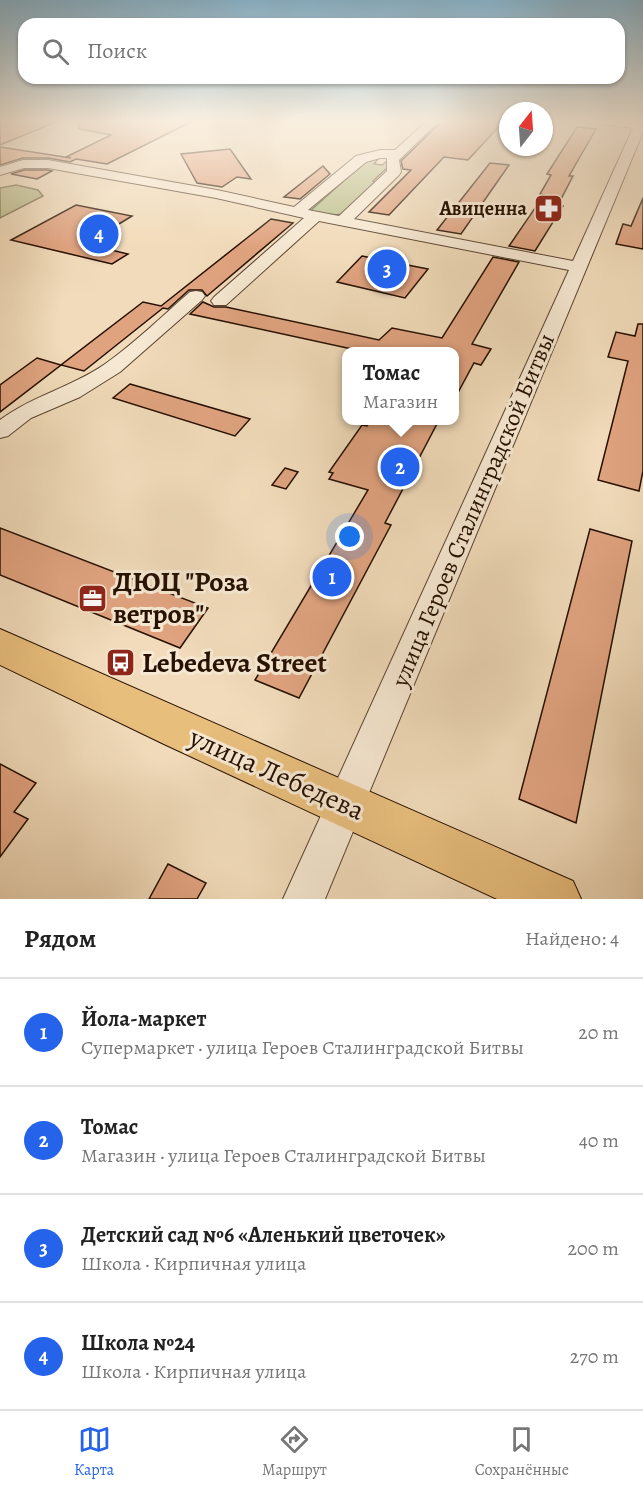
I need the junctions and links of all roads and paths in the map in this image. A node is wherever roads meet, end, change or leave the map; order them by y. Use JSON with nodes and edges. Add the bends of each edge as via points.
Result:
{"nodes":[{"id":1,"x":356,"y":163,"type":"edge"},
{"id":2,"x":393,"y":163,"type":"edge"},
{"id":3,"x":625,"y":163,"type":"edge"},
{"id":4,"x":0,"y":171,"type":"edge"},
{"id":5,"x":297,"y":212,"type":"junction"},
{"id":6,"x":316,"y":216,"type":"junction"},
{"id":7,"x":343,"y":221,"type":"junction"},
{"id":8,"x":579,"y":267,"type":"junction"},
{"id":9,"x":196,"y":296,"type":"dead end"},
{"id":10,"x":220,"y":301,"type":"dead end"},
{"id":11,"x":0,"y":431,"type":"edge"},
{"id":12,"x":0,"y":646,"type":"edge"},
{"id":13,"x":346,"y":804,"type":"junction"},
{"id":14,"x":304,"y":899,"type":"edge"},
{"id":15,"x":555,"y":899,"type":"edge"}],
"edges":[{"from":1,"to":5,"type":"street"},
{"from":2,"to":7,"type":"street","via":[[394,172]]},
{"from":3,"to":8,"type":"street","name":"улица Героев Сталинградской Битвы"},
{"from":4,"to":5,"type":"street","via":[[35,163]]},
{"from":5,"to":6,"type":"street"},
{"from":6,"to":7,"type":"street"},
{"from":6,"to":10,"type":"street"},
{"from":7,"to":8,"type":"street"},
{"from":8,"to":13,"type":"street","name":"улица Героев Сталинградской Битвы"},
{"from":9,"to":11,"type":"street","via":[[113,368],[72,392],[23,412]]},
{"from":12,"to":13,"type":"main road","name":"улица Лебедева"},
{"from":13,"to":14,"type":"street","name":"улица Героев Сталинградской Битвы"},
{"from":13,"to":15,"type":"main road","name":"улица Лебедева"}]}
